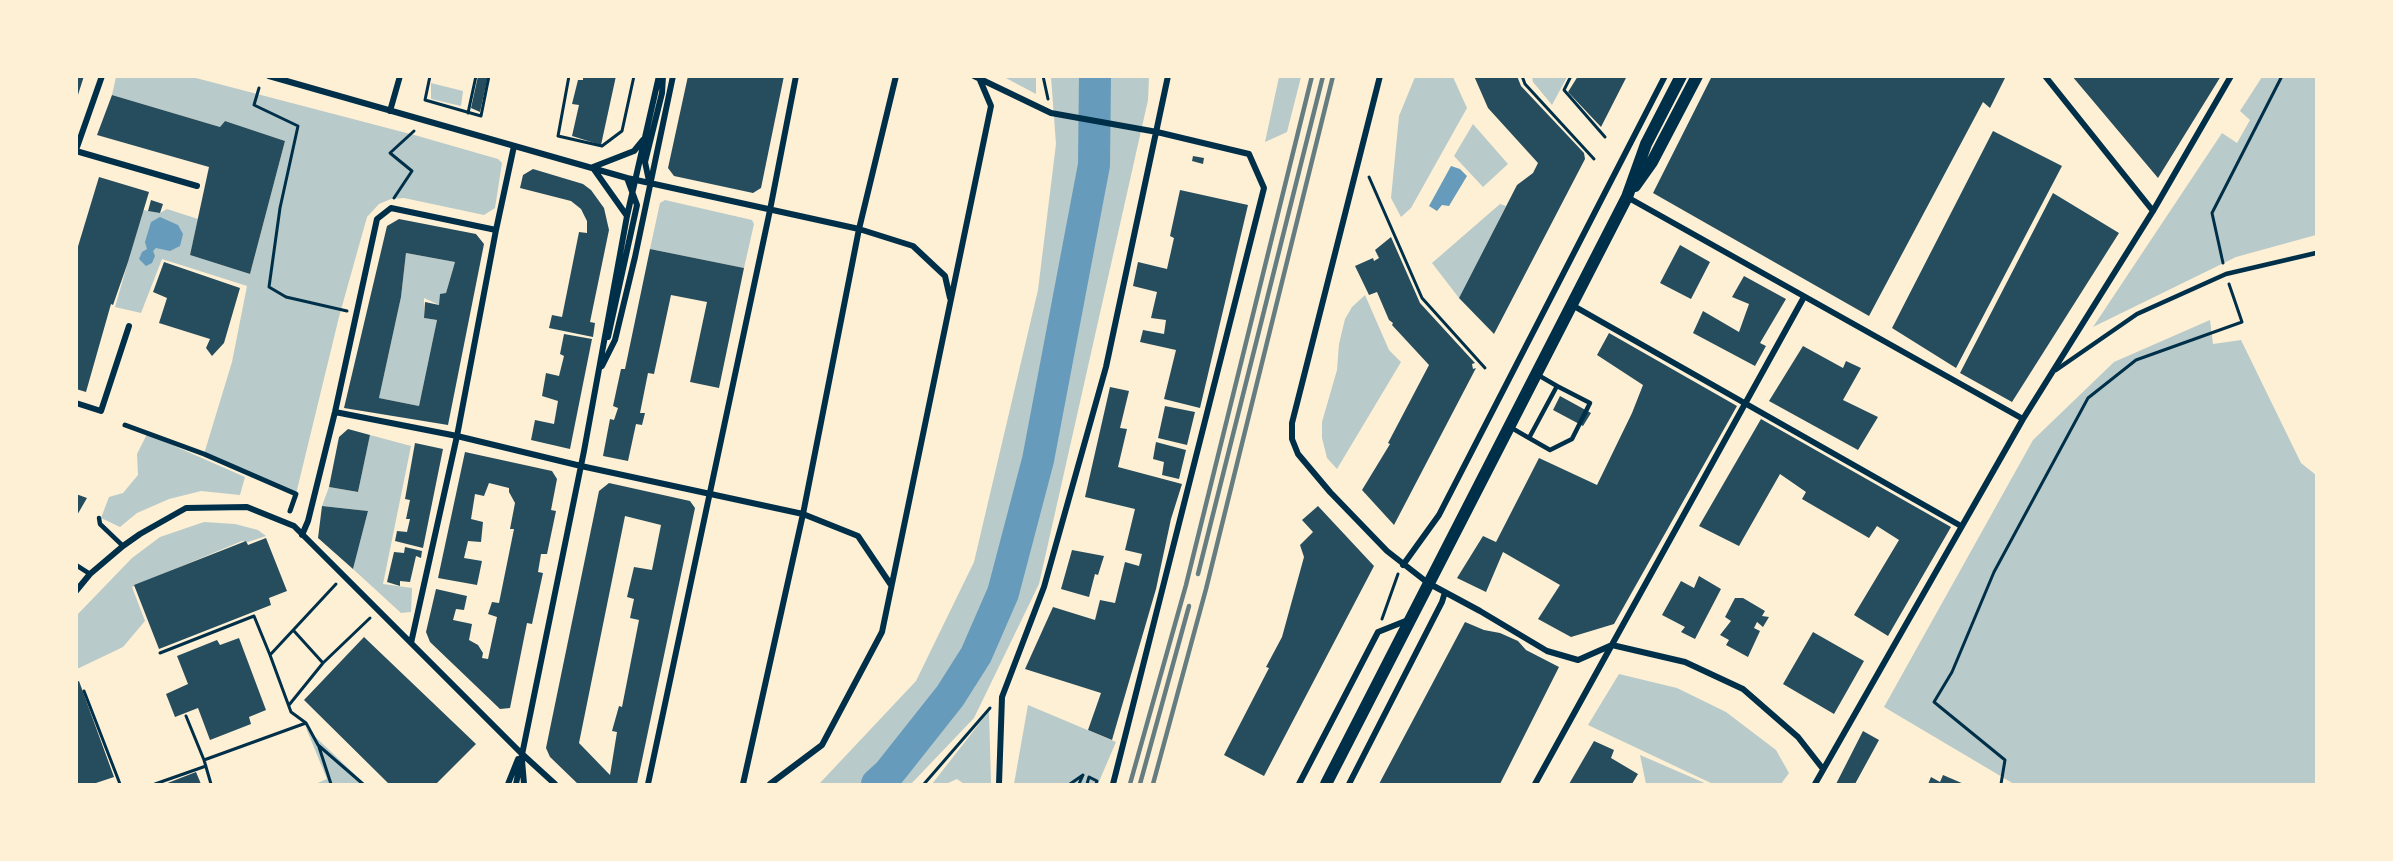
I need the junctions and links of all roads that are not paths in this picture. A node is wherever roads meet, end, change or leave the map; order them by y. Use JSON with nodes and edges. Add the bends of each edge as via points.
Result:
{"nodes":[{"id":1,"x":102,"y":76,"type":"edge"},
{"id":2,"x":268,"y":76,"type":"edge"},
{"id":3,"x":400,"y":76,"type":"edge"},
{"id":4,"x":661,"y":76,"type":"edge"},
{"id":5,"x":673,"y":76,"type":"edge"},
{"id":6,"x":796,"y":76,"type":"edge"},
{"id":7,"x":896,"y":76,"type":"edge"},
{"id":8,"x":1168,"y":76,"type":"edge"},
{"id":9,"x":1380,"y":76,"type":"edge"},
{"id":10,"x":1665,"y":76,"type":"edge"},
{"id":11,"x":1680,"y":76,"type":"edge"},
{"id":12,"x":1697,"y":76,"type":"edge"},
{"id":13,"x":2045,"y":76,"type":"edge"},
{"id":14,"x":2231,"y":76,"type":"edge"},
{"id":15,"x":977,"y":78,"type":"edge"},
{"id":16,"x":390,"y":111,"type":"junction"},
{"id":17,"x":1154,"y":132,"type":"junction"},
{"id":18,"x":646,"y":137,"type":"junction"},
{"id":19,"x":514,"y":146,"type":"junction"},
{"id":20,"x":76,"y":151,"type":"edge"},
{"id":21,"x":592,"y":168,"type":"junction"},
{"id":22,"x":627,"y":178,"type":"junction"},
{"id":23,"x":637,"y":180,"type":"junction"},
{"id":24,"x":649,"y":183,"type":"junction"},
{"id":25,"x":197,"y":186,"type":"dead end"},
{"id":26,"x":633,"y":189,"type":"junction"},
{"id":27,"x":1627,"y":197,"type":"junction"},
{"id":28,"x":770,"y":210,"type":"junction"},
{"id":29,"x":2153,"y":211,"type":"junction"},
{"id":30,"x":627,"y":216,"type":"junction"},
{"id":31,"x":859,"y":229,"type":"junction"},
{"id":32,"x":496,"y":230,"type":"junction"},
{"id":33,"x":2316,"y":253,"type":"edge"},
{"id":34,"x":1804,"y":297,"type":"junction"},
{"id":35,"x":951,"y":301,"type":"junction"},
{"id":36,"x":1572,"y":305,"type":"junction"},
{"id":37,"x":129,"y":326,"type":"dead end"},
{"id":38,"x":598,"y":372,"type":"junction"},
{"id":39,"x":2051,"y":373,"type":"junction"},
{"id":40,"x":1536,"y":377,"type":"junction"},
{"id":41,"x":1557,"y":386,"type":"junction"},
{"id":42,"x":76,"y":403,"type":"edge"},
{"id":43,"x":1745,"y":404,"type":"junction"},
{"id":44,"x":335,"y":412,"type":"junction"},
{"id":45,"x":2023,"y":419,"type":"junction"},
{"id":46,"x":125,"y":425,"type":"dead end"},
{"id":47,"x":1510,"y":427,"type":"junction"},
{"id":48,"x":457,"y":436,"type":"junction"},
{"id":49,"x":1529,"y":438,"type":"junction"},
{"id":50,"x":581,"y":466,"type":"junction"},
{"id":51,"x":710,"y":494,"type":"junction"},
{"id":52,"x":290,"y":512,"type":"dead end"},
{"id":53,"x":803,"y":514,"type":"junction"},
{"id":54,"x":99,"y":518,"type":"dead end"},
{"id":55,"x":1961,"y":526,"type":"junction"},
{"id":56,"x":302,"y":535,"type":"junction"},
{"id":57,"x":123,"y":546,"type":"junction"},
{"id":58,"x":76,"y":565,"type":"edge"},
{"id":59,"x":1403,"y":565,"type":"junction"},
{"id":60,"x":90,"y":574,"type":"junction"},
{"id":61,"x":76,"y":583,"type":"edge"},
{"id":62,"x":1428,"y":583,"type":"junction"},
{"id":63,"x":891,"y":585,"type":"junction"},
{"id":64,"x":76,"y":591,"type":"edge"},
{"id":65,"x":1445,"y":592,"type":"junction"},
{"id":66,"x":1409,"y":620,"type":"junction"},
{"id":67,"x":411,"y":643,"type":"junction"},
{"id":68,"x":1612,"y":645,"type":"junction"},
{"id":69,"x":521,"y":753,"type":"junction"},
{"id":70,"x":1823,"y":769,"type":"junction"},
{"id":71,"x":508,"y":784,"type":"edge"},
{"id":72,"x":516,"y":784,"type":"edge"},
{"id":73,"x":524,"y":784,"type":"edge"},
{"id":74,"x":555,"y":784,"type":"edge"},
{"id":75,"x":648,"y":784,"type":"edge"},
{"id":76,"x":743,"y":784,"type":"edge"},
{"id":77,"x":770,"y":784,"type":"edge"},
{"id":78,"x":999,"y":784,"type":"edge"},
{"id":79,"x":1113,"y":784,"type":"edge"},
{"id":80,"x":1299,"y":784,"type":"edge"},
{"id":81,"x":1326,"y":784,"type":"edge"},
{"id":82,"x":1349,"y":784,"type":"edge"},
{"id":83,"x":1535,"y":784,"type":"edge"},
{"id":84,"x":1815,"y":784,"type":"edge"}],
"edges":[{"from":1,"to":20,"type":"street"},
{"from":2,"to":16,"type":"street"},
{"from":3,"to":16,"type":"street"},
{"from":4,"to":18,"type":"street"},
{"from":4,"to":24,"type":"street","via":[[662,93],[645,162]]},
{"from":5,"to":24,"type":"street"},
{"from":6,"to":28,"type":"street"},
{"from":7,"to":31,"type":"street"},
{"from":8,"to":17,"type":"street"},
{"from":9,"to":59,"type":"street","via":[[1292,423],[1292,439],[1308,467]]},
{"from":10,"to":59,"type":"street","via":[[1438,515]]},
{"from":11,"to":27,"type":"main road","via":[[1646,144]]},
{"from":12,"to":27,"type":"main road","via":[[1652,162]]},
{"from":13,"to":29,"type":"street"},
{"from":14,"to":29,"type":"street"},
{"from":15,"to":17,"type":"street","via":[[1050,112]]},
{"from":15,"to":35,"type":"street","via":[[991,106]]},
{"from":16,"to":19,"type":"street"},
{"from":17,"to":78,"type":"street","via":[[1106,367],[1044,587],[1002,696]]},
{"from":17,"to":79,"type":"street","via":[[1249,154],[1264,188]]},
{"from":18,"to":21,"type":"street","via":[[634,151]]},
{"from":18,"to":23,"type":"street"},
{"from":19,"to":21,"type":"street"},
{"from":19,"to":32,"type":"street"},
{"from":20,"to":25,"type":"street"},
{"from":21,"to":22,"type":"street"},
{"from":21,"to":30,"type":"street"},
{"from":22,"to":23,"type":"street"},
{"from":22,"to":26,"type":"street"},
{"from":23,"to":24,"type":"street"},
{"from":23,"to":26,"type":"street"},
{"from":24,"to":28,"type":"street"},
{"from":24,"to":38,"type":"street","via":[[615,340]]},
{"from":26,"to":30,"type":"street"},
{"from":26,"to":38,"type":"street","via":[[637,205],[631,238]]},
{"from":27,"to":34,"type":"street"},
{"from":27,"to":36,"type":"main road"},
{"from":28,"to":31,"type":"street"},
{"from":28,"to":51,"type":"street"},
{"from":29,"to":39,"type":"street"},
{"from":30,"to":38,"type":"street"},
{"from":31,"to":35,"type":"street","via":[[913,246],[945,276]]},
{"from":31,"to":53,"type":"street"},
{"from":32,"to":44,"type":"street","via":[[390,208],[377,219]]},
{"from":32,"to":48,"type":"street"},
{"from":33,"to":39,"type":"lane","via":[[2226,274],[2137,314]]},
{"from":34,"to":43,"type":"street"},
{"from":34,"to":45,"type":"street"},
{"from":35,"to":63,"type":"street"},
{"from":36,"to":40,"type":"main road"},
{"from":36,"to":43,"type":"street"},
{"from":37,"to":42,"type":"street","via":[[101,411]]},
{"from":38,"to":50,"type":"street"},
{"from":39,"to":45,"type":"street"},
{"from":40,"to":41,"type":"lane"},
{"from":40,"to":47,"type":"main road"},
{"from":41,"to":49,"type":"lane"},
{"from":41,"to":49,"type":"lane","via":[[1590,403],[1572,439],[1550,450]]},
{"from":43,"to":55,"type":"street"},
{"from":43,"to":68,"type":"street"},
{"from":44,"to":48,"type":"street"},
{"from":44,"to":56,"type":"street"},
{"from":45,"to":55,"type":"street"},
{"from":46,"to":52,"type":"street","via":[[296,494]]},
{"from":47,"to":49,"type":"lane"},
{"from":47,"to":62,"type":"main road"},
{"from":48,"to":50,"type":"street"},
{"from":48,"to":67,"type":"street"},
{"from":50,"to":51,"type":"street"},
{"from":50,"to":69,"type":"street"},
{"from":51,"to":53,"type":"street"},
{"from":51,"to":75,"type":"street"},
{"from":53,"to":63,"type":"street","via":[[858,536]]},
{"from":53,"to":76,"type":"street"},
{"from":54,"to":57,"type":"lane","via":[[100,524]]},
{"from":55,"to":70,"type":"street"},
{"from":56,"to":57,"type":"street","via":[[294,526],[247,507],[186,508]]},
{"from":56,"to":67,"type":"street"},
{"from":57,"to":60,"type":"street"},
{"from":58,"to":60,"type":"lane"},
{"from":59,"to":62,"type":"street"},
{"from":60,"to":61,"type":"street"},
{"from":60,"to":64,"type":"street"},
{"from":62,"to":65,"type":"street"},
{"from":62,"to":66,"type":"main road"},
{"from":63,"to":77,"type":"street","via":[[882,632],[822,745]]},
{"from":65,"to":68,"type":"street","via":[[1547,651],[1578,660]]},
{"from":65,"to":82,"type":"street"},
{"from":66,"to":80,"type":"street","via":[[1378,632]]},
{"from":66,"to":81,"type":"main road"},
{"from":67,"to":69,"type":"street"},
{"from":68,"to":70,"type":"street","via":[[1686,662],[1743,689],[1798,737]]},
{"from":68,"to":83,"type":"street"},
{"from":69,"to":71,"type":"street"},
{"from":69,"to":72,"type":"street"},
{"from":69,"to":73,"type":"street"},
{"from":69,"to":74,"type":"street"},
{"from":70,"to":84,"type":"street"}]}
